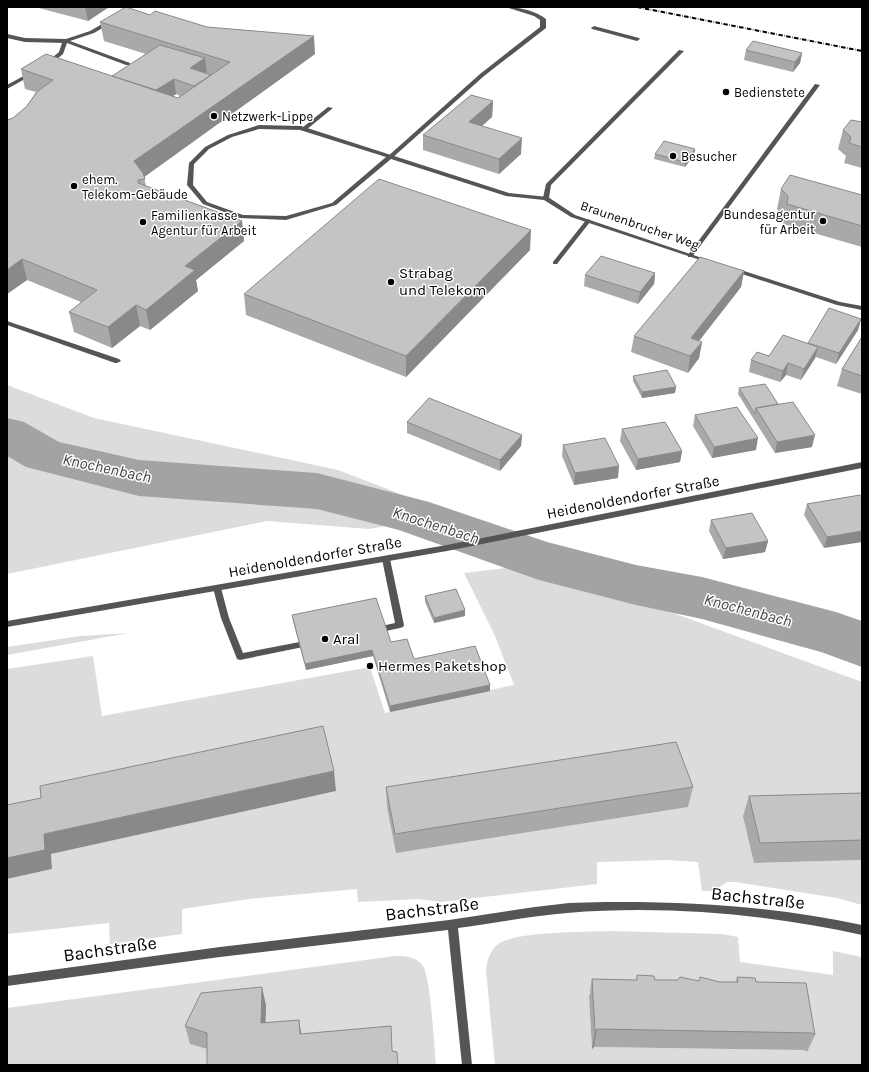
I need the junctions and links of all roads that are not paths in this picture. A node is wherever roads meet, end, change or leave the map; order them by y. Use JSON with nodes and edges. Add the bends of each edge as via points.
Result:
{"nodes":[{"id":1,"x":509,"y":7,"type":"edge"},
{"id":2,"x":116,"y":18,"type":"edge"},
{"id":3,"x":594,"y":28,"type":"dead end"},
{"id":4,"x":7,"y":36,"type":"edge"},
{"id":5,"x":637,"y":39,"type":"dead end"},
{"id":6,"x":66,"y":41,"type":"junction"},
{"id":7,"x":681,"y":51,"type":"dead end"},
{"id":8,"x":128,"y":64,"type":"edge"},
{"id":9,"x":44,"y":66,"type":"edge"},
{"id":10,"x":37,"y":70,"type":"edge"},
{"id":11,"x":817,"y":85,"type":"dead end"},
{"id":12,"x":7,"y":87,"type":"edge"},
{"id":13,"x":330,"y":108,"type":"dead end"},
{"id":14,"x":304,"y":129,"type":"junction"},
{"id":15,"x":389,"y":158,"type":"junction"},
{"id":16,"x":546,"y":198,"type":"junction"},
{"id":17,"x":588,"y":221,"type":"junction"},
{"id":18,"x":690,"y":256,"type":"junction"},
{"id":19,"x":555,"y":263,"type":"dead end"},
{"id":20,"x":713,"y":263,"type":"edge"},
{"id":21,"x":728,"y":268,"type":"edge"},
{"id":22,"x":862,"y":308,"type":"edge"},
{"id":23,"x":7,"y":323,"type":"edge"},
{"id":24,"x":117,"y":361,"type":"dead end"},
{"id":25,"x":862,"y":465,"type":"edge"},
{"id":26,"x":386,"y":559,"type":"junction"},
{"id":27,"x":217,"y":588,"type":"junction"},
{"id":28,"x":7,"y":624,"type":"edge"},
{"id":29,"x":370,"y":631,"type":"edge"},
{"id":30,"x":316,"y":642,"type":"edge"},
{"id":31,"x":453,"y":924,"type":"junction"},
{"id":32,"x":862,"y":930,"type":"edge"},
{"id":33,"x":7,"y":981,"type":"edge"},
{"id":34,"x":467,"y":1065,"type":"edge"}],
"edges":[{"from":1,"to":15,"type":"street","via":[[543,19],[543,28],[482,75]]},
{"from":2,"to":6,"type":"street","via":[[92,32]]},
{"from":3,"to":5,"type":"street"},
{"from":4,"to":6,"type":"street","via":[[25,40]]},
{"from":6,"to":8,"type":"street"},
{"from":6,"to":9,"type":"street","via":[[61,53]]},
{"from":7,"to":16,"type":"street","via":[[548,185]]},
{"from":10,"to":12,"type":"street"},
{"from":11,"to":18,"type":"street"},
{"from":13,"to":14,"type":"street"},
{"from":14,"to":15,"type":"street","name":"Braunenbrucher Weg"},
{"from":14,"to":15,"type":"street","name":"Braunenbrucher Weg","via":[[259,127],[230,136],[207,148],[192,164],[190,185],[205,203],[242,217],[286,218],[334,204]]},
{"from":15,"to":16,"type":"street","name":"Braunenbrucher Weg","via":[[508,195]]},
{"from":16,"to":17,"type":"street","name":"Braunenbrucher Weg","via":[[573,216]]},
{"from":17,"to":18,"type":"street","name":"Braunenbrucher Weg"},
{"from":17,"to":19,"type":"street"},
{"from":18,"to":20,"type":"street","name":"Braunenbrucher Weg"},
{"from":21,"to":22,"type":"street","via":[[839,304]]},
{"from":23,"to":24,"type":"street"},
{"from":25,"to":26,"type":"street","name":"Heidenoldendorfer Straße"},
{"from":26,"to":27,"type":"street","name":"Heidenoldendorfer Straße"},
{"from":26,"to":29,"type":"street","via":[[400,625]]},
{"from":27,"to":28,"type":"street","name":"Heidenoldendorfer Straße"},
{"from":27,"to":30,"type":"street","via":[[240,658]]},
{"from":31,"to":32,"type":"street","name":"Bachstraße","via":[[567,908],[667,906],[779,915]]},
{"from":31,"to":33,"type":"street","name":"Bachstraße"},
{"from":31,"to":34,"type":"street"}]}
